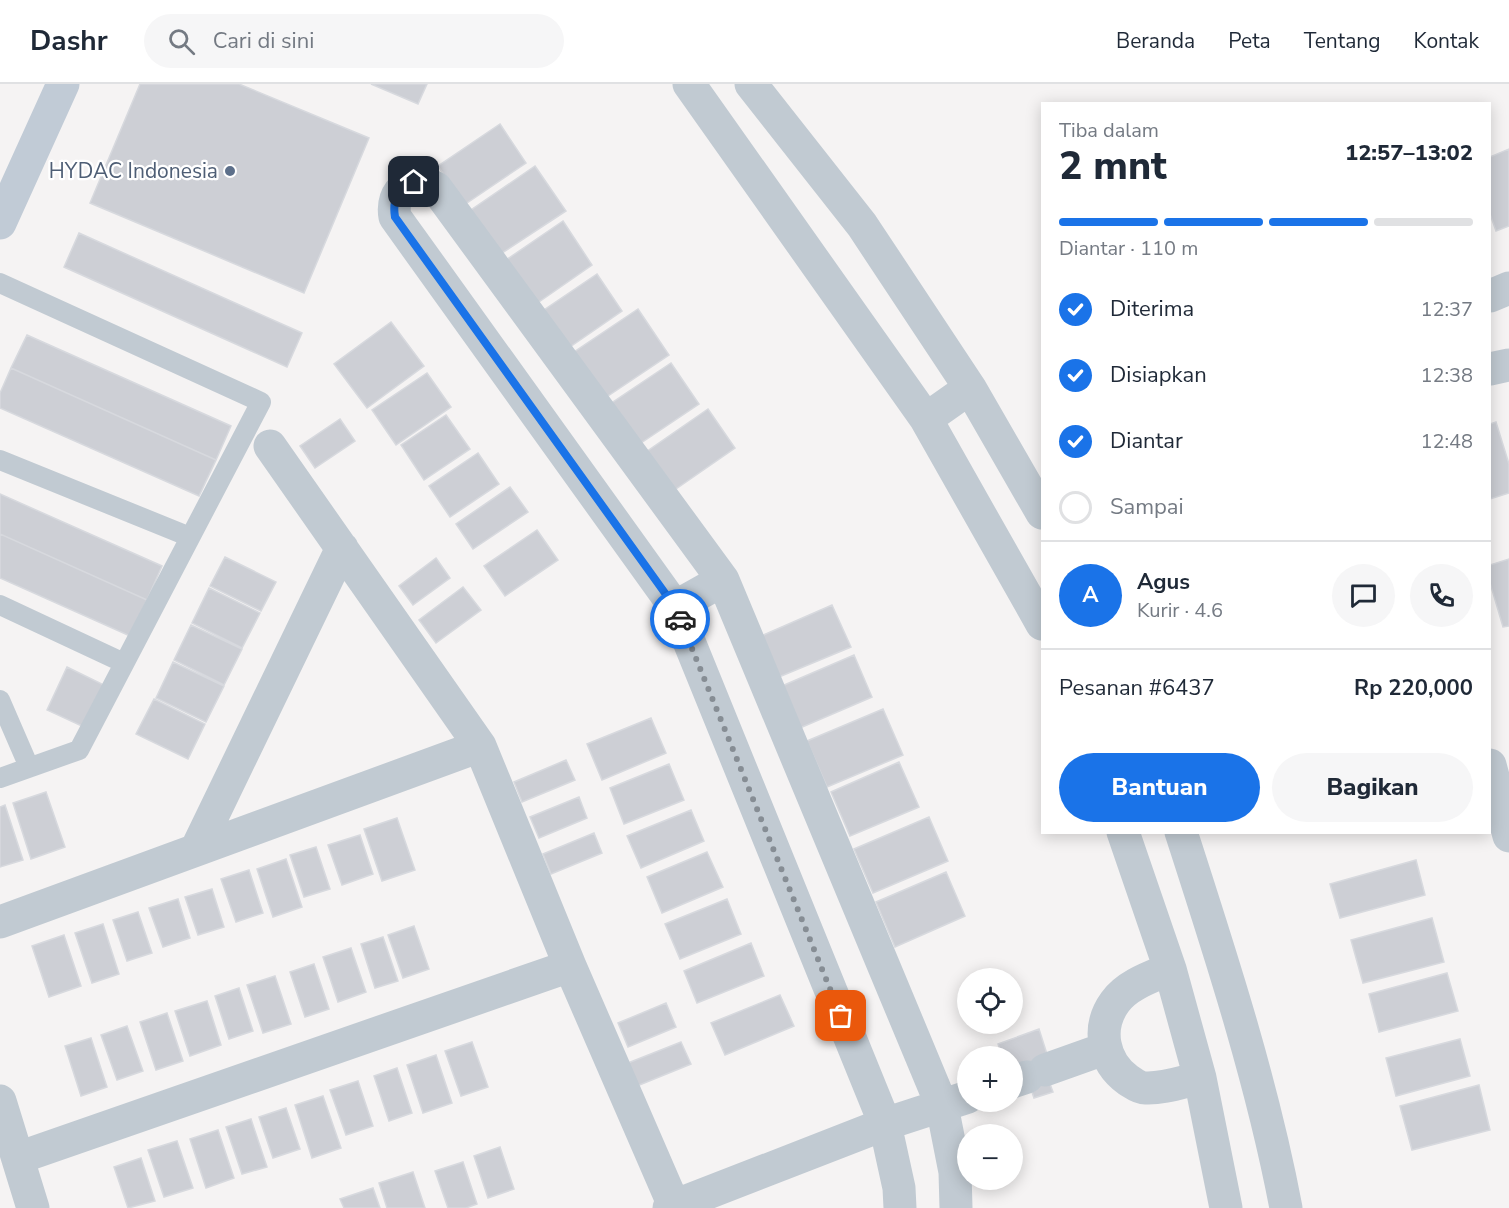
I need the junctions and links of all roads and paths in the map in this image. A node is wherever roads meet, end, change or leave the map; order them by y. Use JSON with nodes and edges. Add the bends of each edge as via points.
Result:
{"nodes":[{"id":1,"x":63,"y":84,"type":"edge"},
{"id":2,"x":689,"y":84,"type":"edge"},
{"id":3,"x":751,"y":84,"type":"edge"},
{"id":4,"x":0,"y":223,"type":"edge"},
{"id":5,"x":1509,"y":288,"type":"edge"},
{"id":6,"x":2,"y":289,"type":"edge"},
{"id":7,"x":1491,"y":296,"type":"edge"},
{"id":8,"x":1509,"y":365,"type":"edge"},
{"id":9,"x":1491,"y":369,"type":"edge"},
{"id":10,"x":970,"y":388,"type":"junction"},
{"id":11,"x":926,"y":419,"type":"junction"},
{"id":12,"x":270,"y":447,"type":"dead end"},
{"id":13,"x":0,"y":460,"type":"edge"},
{"id":14,"x":1041,"y":511,"type":"edge"},
{"id":15,"x":190,"y":537,"type":"junction"},
{"id":16,"x":342,"y":548,"type":"junction"},
{"id":17,"x":723,"y":580,"type":"junction"},
{"id":18,"x":0,"y":605,"type":"edge"},
{"id":19,"x":675,"y":607,"type":"junction"},
{"id":20,"x":1041,"y":622,"type":"edge"},
{"id":21,"x":124,"y":663,"type":"junction"},
{"id":22,"x":0,"y":700,"type":"edge"},
{"id":23,"x":480,"y":746,"type":"junction"},
{"id":24,"x":29,"y":767,"type":"junction"},
{"id":25,"x":1491,"y":769,"type":"edge"},
{"id":26,"x":0,"y":778,"type":"edge"},
{"id":27,"x":1124,"y":834,"type":"edge"},
{"id":28,"x":1182,"y":834,"type":"edge"},
{"id":29,"x":1509,"y":836,"type":"edge"},
{"id":30,"x":197,"y":848,"type":"junction"},
{"id":31,"x":0,"y":922,"type":"edge"},
{"id":32,"x":570,"y":966,"type":"junction"},
{"id":33,"x":1170,"y":969,"type":"junction"},
{"id":34,"x":1104,"y":1049,"type":"junction"},
{"id":35,"x":1028,"y":1076,"type":"edge"},
{"id":36,"x":1200,"y":1078,"type":"junction"},
{"id":37,"x":0,"y":1101,"type":"edge"},
{"id":38,"x":955,"y":1101,"type":"edge"},
{"id":39,"x":885,"y":1124,"type":"junction"},
{"id":40,"x":18,"y":1158,"type":"junction"},
{"id":41,"x":673,"y":1207,"type":"edge"},
{"id":42,"x":33,"y":1208,"type":"edge"},
{"id":43,"x":900,"y":1208,"type":"edge"},
{"id":44,"x":956,"y":1208,"type":"edge"},
{"id":45,"x":1226,"y":1208,"type":"edge"},
{"id":46,"x":1286,"y":1208,"type":"edge"}],
"edges":[{"from":1,"to":4,"type":"main road"},
{"from":2,"to":11,"type":"street"},
{"from":3,"to":10,"type":"street","via":[[862,225]]},
{"from":5,"to":7,"type":"street"},
{"from":6,"to":15,"type":"lane","via":[[261,402]]},
{"from":8,"to":9,"type":"street"},
{"from":10,"to":11,"type":"street"},
{"from":10,"to":14,"type":"street"},
{"from":11,"to":20,"type":"street"},
{"from":12,"to":16,"type":"street"},
{"from":13,"to":15,"type":"lane"},
{"from":15,"to":21,"type":"lane"},
{"from":16,"to":23,"type":"street"},
{"from":16,"to":30,"type":"street"},
{"from":17,"to":19,"type":"street"},
{"from":17,"to":19,"type":"street","via":[[436,188],[426,182],[404,186],[396,195],[395,217]]},
{"from":17,"to":38,"type":"street"},
{"from":18,"to":21,"type":"lane"},
{"from":19,"to":39,"type":"street"},
{"from":21,"to":24,"type":"lane","via":[[79,750]]},
{"from":22,"to":24,"type":"lane"},
{"from":23,"to":30,"type":"street"},
{"from":23,"to":32,"type":"street"},
{"from":24,"to":26,"type":"lane"},
{"from":25,"to":29,"type":"street"},
{"from":27,"to":33,"type":"street"},
{"from":28,"to":46,"type":"street","via":[[1227,977]]},
{"from":30,"to":31,"type":"street"},
{"from":32,"to":40,"type":"street"},
{"from":32,"to":41,"type":"street"},
{"from":33,"to":34,"type":"street","via":[[1139,982],[1115,1002],[1105,1023]]},
{"from":33,"to":36,"type":"street"},
{"from":34,"to":35,"type":"street"},
{"from":34,"to":36,"type":"street","via":[[1118,1072],[1142,1088]]},
{"from":36,"to":45,"type":"street"},
{"from":37,"to":40,"type":"street"},
{"from":38,"to":39,"type":"street"},
{"from":38,"to":44,"type":"street"},
{"from":39,"to":41,"type":"street"},
{"from":39,"to":43,"type":"street"},
{"from":40,"to":42,"type":"street"}]}
